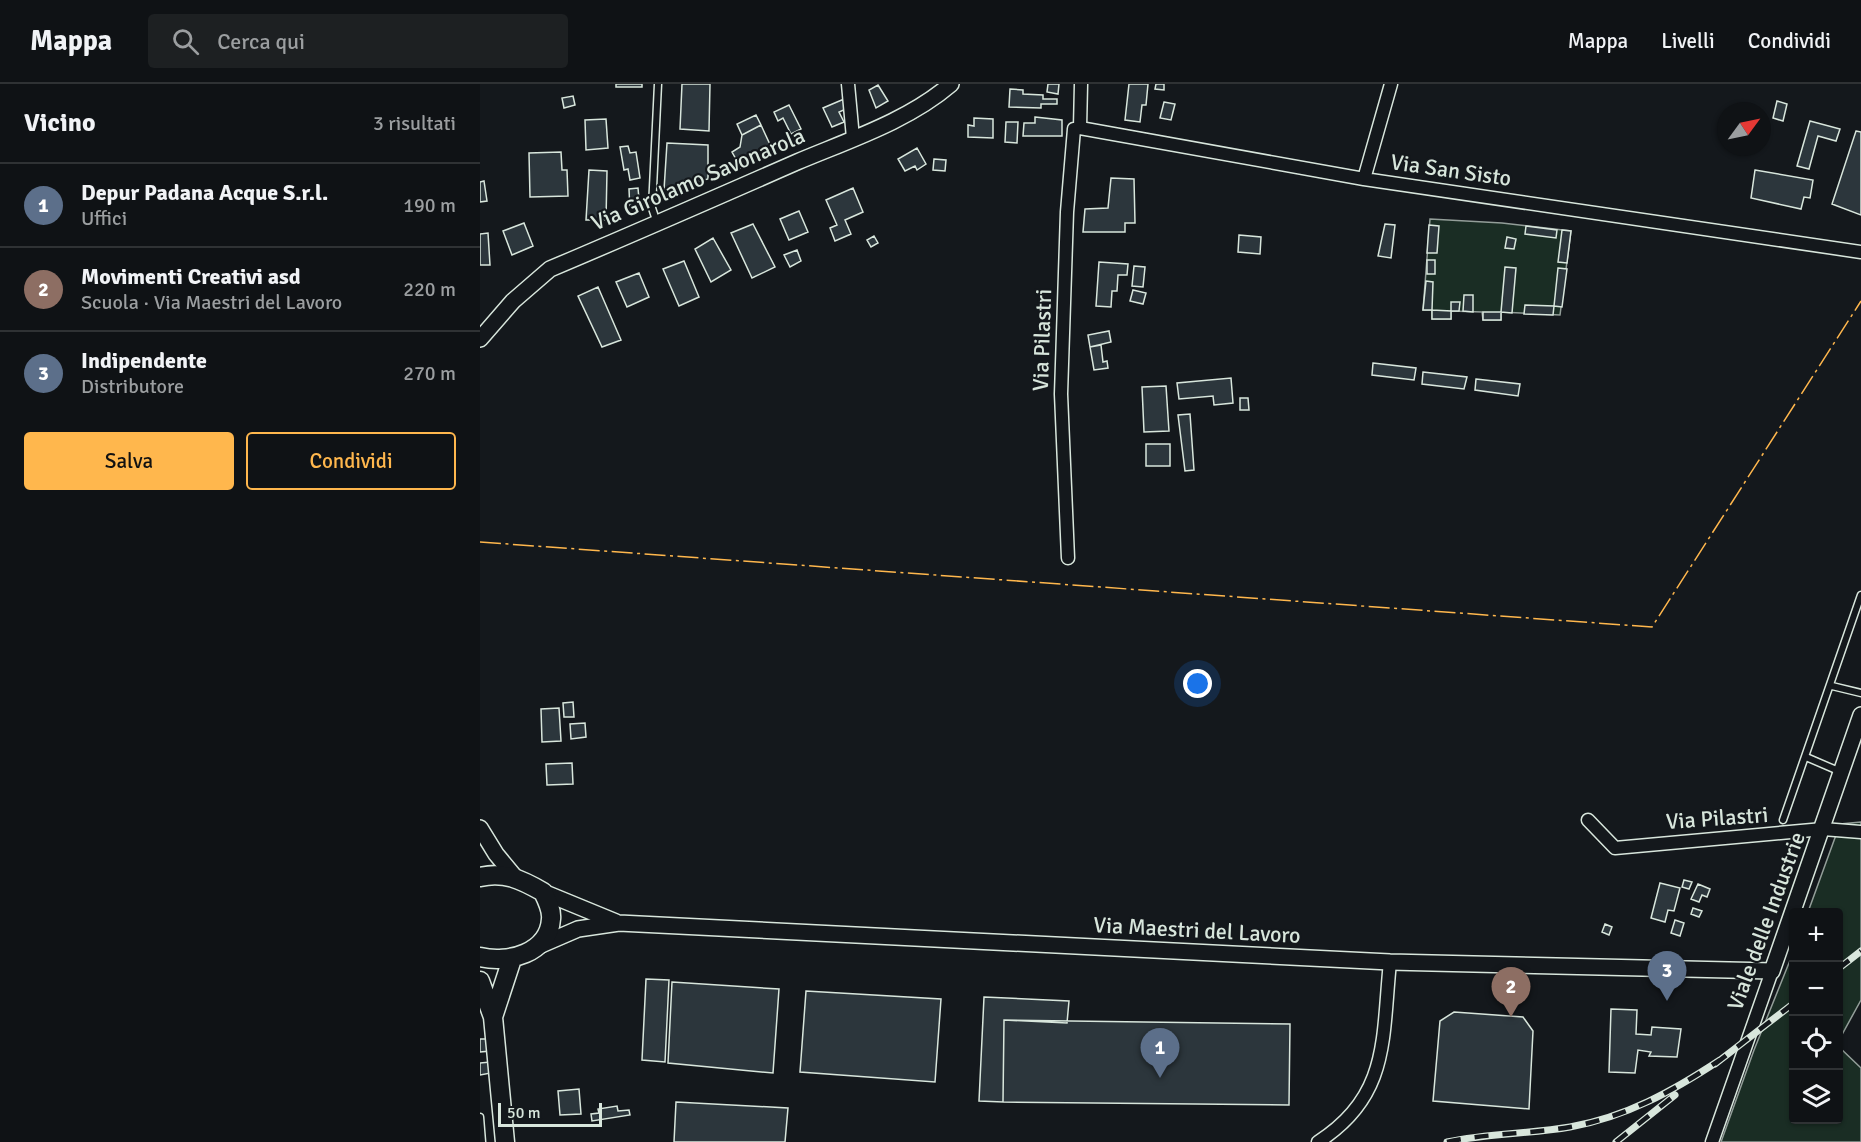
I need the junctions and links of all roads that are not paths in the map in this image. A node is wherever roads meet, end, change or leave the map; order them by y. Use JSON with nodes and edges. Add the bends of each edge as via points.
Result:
{"nodes":[{"id":1,"x":658,"y":84,"type":"edge"},
{"id":2,"x":848,"y":84,"type":"edge"},
{"id":3,"x":951,"y":84,"type":"edge"},
{"id":4,"x":1081,"y":84,"type":"edge"},
{"id":5,"x":1391,"y":84,"type":"edge"},
{"id":6,"x":1080,"y":128,"type":"junction"},
{"id":7,"x":853,"y":138,"type":"junction"},
{"id":8,"x":1364,"y":179,"type":"junction"},
{"id":9,"x":657,"y":223,"type":"junction"},
{"id":10,"x":1861,"y":252,"type":"edge"},
{"id":11,"x":480,"y":339,"type":"edge"},
{"id":12,"x":1068,"y":558,"type":"dead end"},
{"id":13,"x":1861,"y":595,"type":"edge"},
{"id":14,"x":1859,"y":608,"type":"edge"},
{"id":15,"x":1832,"y":686,"type":"junction"},
{"id":16,"x":1861,"y":693,"type":"edge"},
{"id":17,"x":1861,"y":715,"type":"edge"},
{"id":18,"x":1806,"y":757,"type":"junction"},
{"id":19,"x":1841,"y":772,"type":"junction"},
{"id":20,"x":1588,"y":820,"type":"dead end"},
{"id":21,"x":1783,"y":820,"type":"dead end"},
{"id":22,"x":480,"y":828,"type":"edge"},
{"id":23,"x":1823,"y":829,"type":"junction"},
{"id":24,"x":1861,"y":832,"type":"edge"},
{"id":25,"x":480,"y":877,"type":"edge"},
{"id":26,"x":515,"y":877,"type":"junction"},
{"id":27,"x":543,"y":892,"type":"junction"},
{"id":28,"x":619,"y":923,"type":"junction"},
{"id":29,"x":541,"y":945,"type":"junction"},
{"id":30,"x":480,"y":957,"type":"edge"},
{"id":31,"x":512,"y":959,"type":"junction"},
{"id":32,"x":1390,"y":962,"type":"junction"},
{"id":33,"x":1772,"y":971,"type":"junction"},
{"id":34,"x":480,"y":981,"type":"edge"},
{"id":35,"x":493,"y":1017,"type":"junction"},
{"id":36,"x":480,"y":1117,"type":"edge"},
{"id":37,"x":482,"y":1142,"type":"edge"},
{"id":38,"x":505,"y":1142,"type":"edge"},
{"id":39,"x":1318,"y":1142,"type":"edge"},
{"id":40,"x":1712,"y":1142,"type":"edge"}],
"edges":[{"from":1,"to":9,"type":"lane","via":[[652,208]]},
{"from":2,"to":7,"type":"street"},
{"from":3,"to":7,"type":"street","name":"Via Girolamo Savonarola","via":[[906,114]]},
{"from":4,"to":6,"type":"street"},
{"from":5,"to":8,"type":"street"},
{"from":6,"to":8,"type":"street","name":"Via San Sisto"},
{"from":6,"to":12,"type":"street","name":"Via Pilastri","via":[[1074,129],[1067,212],[1061,394]]},
{"from":7,"to":9,"type":"street","name":"Via Girolamo Savonarola"},
{"from":8,"to":10,"type":"street","name":"Via San Sisto"},
{"from":9,"to":11,"type":"street","name":"Via Girolamo Savonarola","via":[[550,269],[513,301]]},
{"from":13,"to":14,"type":"lane"},
{"from":14,"to":15,"type":"lane"},
{"from":15,"to":16,"type":"lane"},
{"from":15,"to":18,"type":"lane"},
{"from":17,"to":19,"type":"street","name":"Viale delle Industrie"},
{"from":18,"to":19,"type":"lane"},
{"from":18,"to":21,"type":"lane"},
{"from":19,"to":23,"type":"street","name":"Viale delle Industrie"},
{"from":20,"to":23,"type":"street","name":"Via Pilastri","via":[[1615,848]]},
{"from":22,"to":26,"type":"street"},
{"from":23,"to":24,"type":"street","name":"Via Pilastri"},
{"from":23,"to":33,"type":"street","name":"Viale delle Industrie"},
{"from":25,"to":26,"type":"main road"},
{"from":26,"to":27,"type":"main road"},
{"from":27,"to":28,"type":"street"},
{"from":27,"to":29,"type":"main road","via":[[551,919]]},
{"from":28,"to":29,"type":"street","via":[[578,929]]},
{"from":28,"to":32,"type":"street","name":"Via Maestri del Lavoro"},
{"from":29,"to":31,"type":"main road"},
{"from":30,"to":31,"type":"main road"},
{"from":31,"to":35,"type":"main road"},
{"from":32,"to":33,"type":"street","name":"Via Maestri del Lavoro"},
{"from":32,"to":39,"type":"street","via":[[1380,1056],[1373,1083],[1353,1115]]},
{"from":33,"to":40,"type":"street","name":"Viale delle Industrie"},
{"from":34,"to":35,"type":"main road"},
{"from":35,"to":38,"type":"main road"},
{"from":36,"to":37,"type":"lane"}]}
